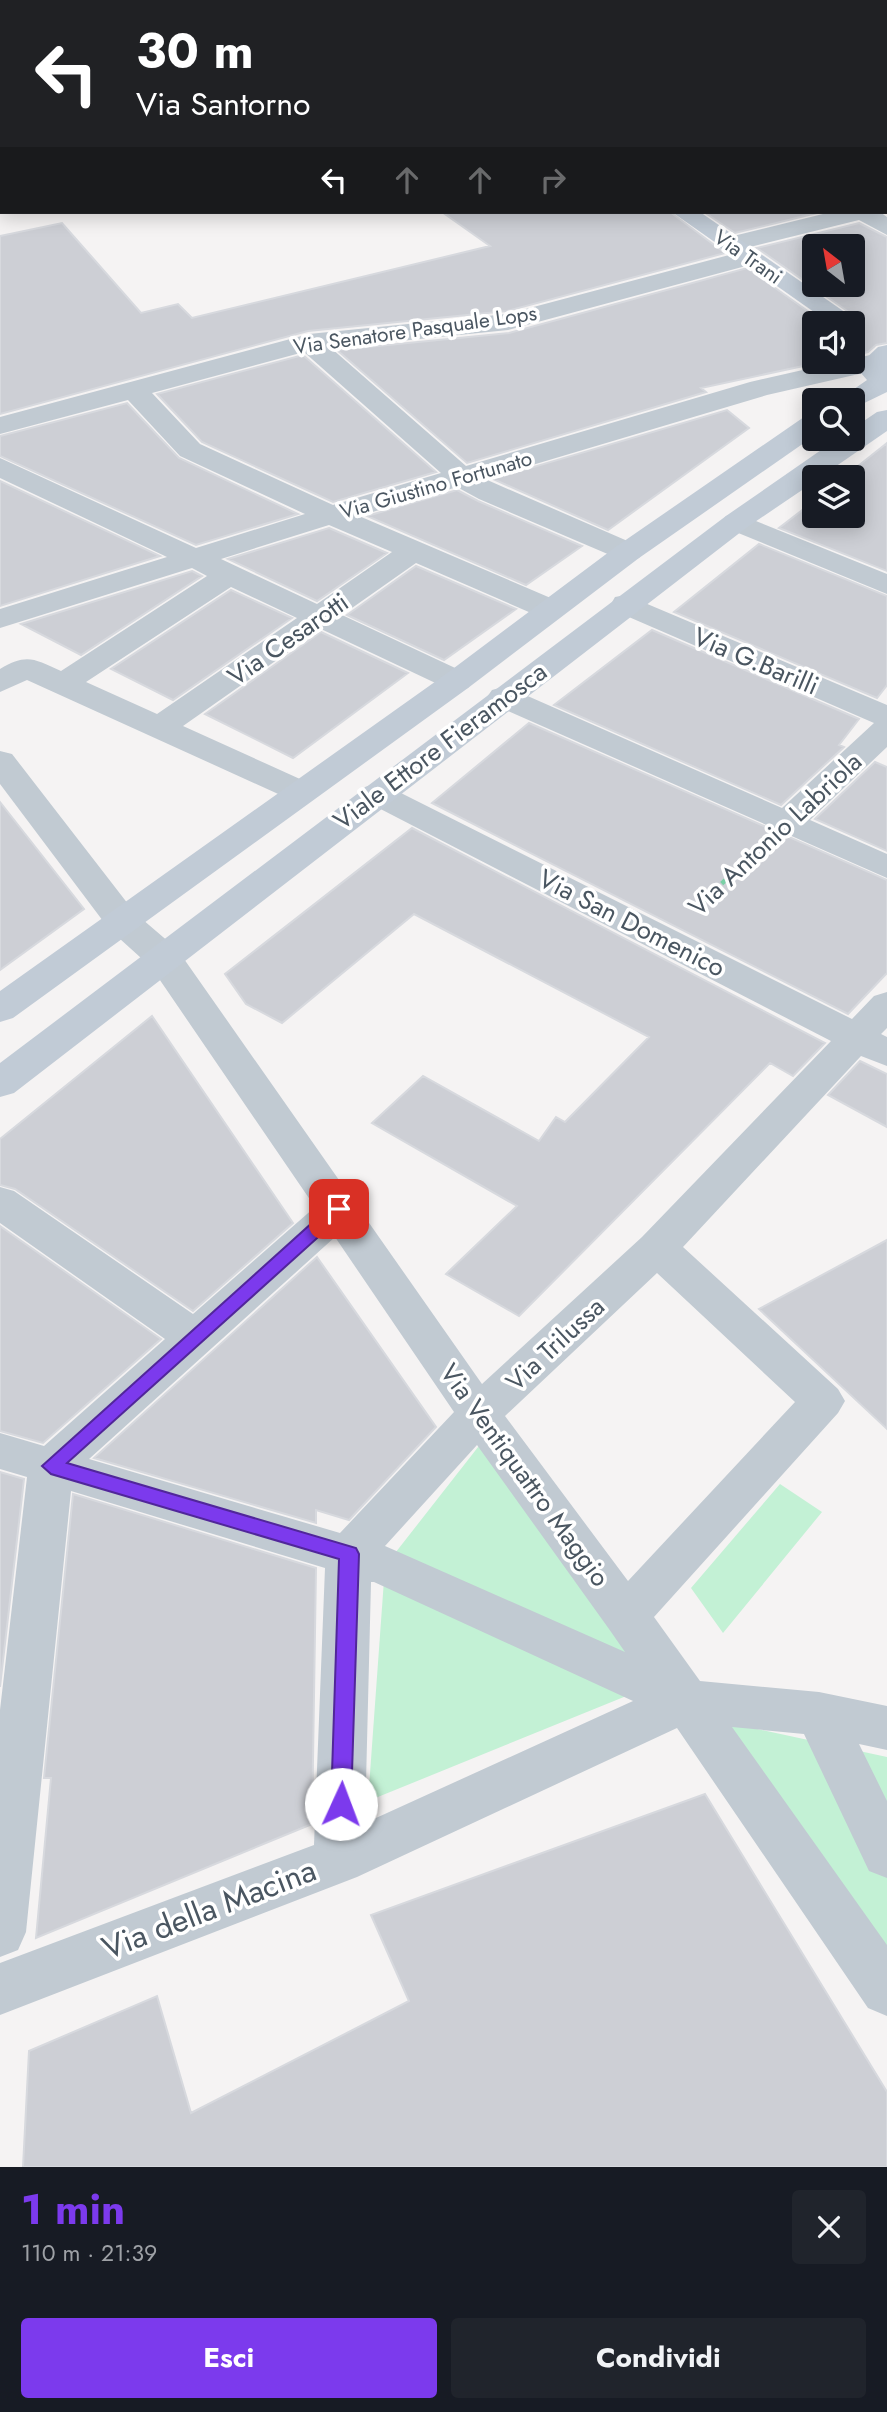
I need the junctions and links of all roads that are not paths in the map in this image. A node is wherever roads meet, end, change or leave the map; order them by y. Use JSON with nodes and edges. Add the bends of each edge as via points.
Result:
{"nodes":[{"id":1,"x":687,"y":214,"type":"edge"},
{"id":2,"x":856,"y":214,"type":"edge"},
{"id":3,"x":865,"y":214,"type":"edge"},
{"id":4,"x":887,"y":228,"type":"edge"},
{"id":5,"x":739,"y":251,"type":"junction"},
{"id":6,"x":829,"y":311,"type":"edge"},
{"id":7,"x":309,"y":342,"type":"junction"},
{"id":8,"x":865,"y":343,"type":"edge"},
{"id":9,"x":884,"y":366,"type":"edge"},
{"id":10,"x":863,"y":388,"type":"edge"},
{"id":11,"x":134,"y":390,"type":"junction"},
{"id":12,"x":887,"y":418,"type":"edge"},
{"id":13,"x":0,"y":426,"type":"edge"},
{"id":14,"x":802,"y":431,"type":"edge"},
{"id":15,"x":0,"y":467,"type":"edge"},
{"id":16,"x":463,"y":478,"type":"junction"},
{"id":17,"x":331,"y":515,"type":"junction"},
{"id":18,"x":736,"y":522,"type":"junction"},
{"id":19,"x":415,"y":550,"type":"junction"},
{"id":20,"x":628,"y":552,"type":"junction"},
{"id":21,"x":193,"y":558,"type":"junction"},
{"id":22,"x":229,"y":575,"type":"junction"},
{"id":23,"x":887,"y":585,"type":"edge"},
{"id":24,"x":626,"y":604,"type":"junction"},
{"id":25,"x":549,"y":609,"type":"junction"},
{"id":26,"x":322,"y":616,"type":"junction"},
{"id":27,"x":0,"y":619,"type":"edge"},
{"id":28,"x":13,"y":675,"type":"edge"},
{"id":29,"x":457,"y":681,"type":"junction"},
{"id":30,"x":62,"y":684,"type":"junction"},
{"id":31,"x":503,"y":697,"type":"junction"},
{"id":32,"x":887,"y":717,"type":"edge"},
{"id":33,"x":159,"y":728,"type":"junction"},
{"id":34,"x":887,"y":729,"type":"edge"},
{"id":35,"x":0,"y":761,"type":"edge"},
{"id":36,"x":299,"y":791,"type":"junction"},
{"id":37,"x":377,"y":794,"type":"junction"},
{"id":38,"x":787,"y":822,"type":"junction"},
{"id":39,"x":887,"y":867,"type":"edge"},
{"id":40,"x":122,"y":921,"type":"junction"},
{"id":41,"x":164,"y":957,"type":"junction"},
{"id":42,"x":887,"y":1005,"type":"edge"},
{"id":43,"x":0,"y":1009,"type":"edge"},
{"id":44,"x":872,"y":1045,"type":"edge"},
{"id":45,"x":0,"y":1083,"type":"edge"},
{"id":46,"x":0,"y":1202,"type":"edge"},
{"id":47,"x":339,"y":1209,"type":"junction"},
{"id":48,"x":657,"y":1248,"type":"junction"},
{"id":49,"x":195,"y":1338,"type":"junction"},
{"id":50,"x":481,"y":1428,"type":"junction"},
{"id":51,"x":0,"y":1451,"type":"edge"},
{"id":52,"x":51,"y":1466,"type":"junction"},
{"id":53,"x":349,"y":1554,"type":"junction"},
{"id":54,"x":626,"y":1615,"type":"junction"},
{"id":55,"x":13,"y":1699,"type":"edge"},
{"id":56,"x":699,"y":1711,"type":"junction"},
{"id":57,"x":819,"y":1714,"type":"junction"},
{"id":58,"x":887,"y":1728,"type":"edge"},
{"id":59,"x":368,"y":1801,"type":"dead end"},
{"id":60,"x":887,"y":1854,"type":"edge"},
{"id":61,"x":339,"y":1860,"type":"junction"},
{"id":62,"x":0,"y":1932,"type":"edge"},
{"id":63,"x":0,"y":1989,"type":"edge"},
{"id":64,"x":887,"y":1990,"type":"edge"}],
"edges":[{"from":1,"to":5,"type":"main road","name":"Via Trani"},
{"from":2,"to":5,"type":"street","name":"Via Senatore Pasquale Lops"},
{"from":3,"to":4,"type":"street"},
{"from":5,"to":6,"type":"main road","name":"Via Trani"},
{"from":5,"to":7,"type":"street","name":"Via Senatore Pasquale Lops","via":[[508,322]]},
{"from":7,"to":11,"type":"street","name":"Via Senatore Pasquale Lops"},
{"from":7,"to":16,"type":"street"},
{"from":8,"to":9,"type":"main road","name":"Via Trani"},
{"from":9,"to":10,"type":"main road"},
{"from":9,"to":16,"type":"street","name":"Via Giustino Fortunato","via":[[760,388]]},
{"from":11,"to":13,"type":"street","name":"Via Senatore Pasquale Lops"},
{"from":11,"to":17,"type":"street","via":[[190,450]]},
{"from":12,"to":18,"type":"main road","name":"Viale Ettore Fieramosca"},
{"from":14,"to":20,"type":"main road"},
{"from":15,"to":21,"type":"street"},
{"from":16,"to":17,"type":"street","name":"Via Giustino Fortunato"},
{"from":16,"to":20,"type":"street"},
{"from":17,"to":19,"type":"street"},
{"from":17,"to":21,"type":"street","name":"Via Giustino Fortunato"},
{"from":18,"to":23,"type":"street"},
{"from":18,"to":24,"type":"main road","name":"Viale Ettore Fieramosca"},
{"from":19,"to":25,"type":"street"},
{"from":19,"to":26,"type":"street","name":"Via Cesarotti"},
{"from":20,"to":25,"type":"main road"},
{"from":21,"to":22,"type":"street"},
{"from":21,"to":27,"type":"street","name":"Via Giustino Fortunato"},
{"from":22,"to":26,"type":"street"},
{"from":22,"to":30,"type":"street"},
{"from":24,"to":31,"type":"main road","name":"Viale Ettore Fieramosca"},
{"from":24,"to":32,"type":"street","name":"Via G.Barilli"},
{"from":25,"to":29,"type":"main road"},
{"from":26,"to":29,"type":"street"},
{"from":26,"to":33,"type":"street","name":"Via Cesarotti"},
{"from":28,"to":30,"type":"street"},
{"from":29,"to":36,"type":"main road"},
{"from":30,"to":33,"type":"street"},
{"from":31,"to":37,"type":"main road","name":"Viale Ettore Fieramosca"},
{"from":31,"to":38,"type":"street"},
{"from":33,"to":36,"type":"street"},
{"from":34,"to":38,"type":"street","name":"Via Antonio Labriola"},
{"from":35,"to":40,"type":"street","name":"Via Ventiquattro Maggio"},
{"from":36,"to":40,"type":"main road"},
{"from":37,"to":41,"type":"main road","name":"Viale Ettore Fieramosca"},
{"from":37,"to":44,"type":"street","name":"Via San Domenico"},
{"from":38,"to":39,"type":"street"},
{"from":40,"to":41,"type":"street","name":"Via Ventiquattro Maggio"},
{"from":40,"to":43,"type":"main road"},
{"from":41,"to":45,"type":"main road","name":"Viale Ettore Fieramosca"},
{"from":41,"to":47,"type":"street","name":"Via Ventiquattro Maggio"},
{"from":42,"to":44,"type":"street","name":"Via Trilussa"},
{"from":44,"to":48,"type":"street","name":"Via Trilussa"},
{"from":46,"to":49,"type":"street"},
{"from":47,"to":49,"type":"street"},
{"from":47,"to":50,"type":"street","name":"Via Ventiquattro Maggio"},
{"from":48,"to":50,"type":"street","name":"Via Trilussa"},
{"from":48,"to":54,"type":"street","via":[[823,1401]]},
{"from":49,"to":52,"type":"street"},
{"from":50,"to":53,"type":"street","name":"Via Trilussa"},
{"from":50,"to":54,"type":"street","name":"Via Ventiquattro Maggio"},
{"from":51,"to":52,"type":"street"},
{"from":52,"to":53,"type":"street"},
{"from":52,"to":55,"type":"street"},
{"from":53,"to":56,"type":"street","via":[[385,1566]]},
{"from":53,"to":61,"type":"street"},
{"from":54,"to":56,"type":"street","name":"Via Ventiquattro Maggio"},
{"from":55,"to":62,"type":"street"},
{"from":56,"to":57,"type":"street"},
{"from":56,"to":61,"type":"street","name":"Via della Macina"},
{"from":56,"to":64,"type":"street","name":"Via Ventiquattro Maggio"},
{"from":57,"to":58,"type":"street"},
{"from":57,"to":60,"type":"street"},
{"from":59,"to":61,"type":"street"},
{"from":61,"to":63,"type":"street","name":"Via della Macina"}]}
